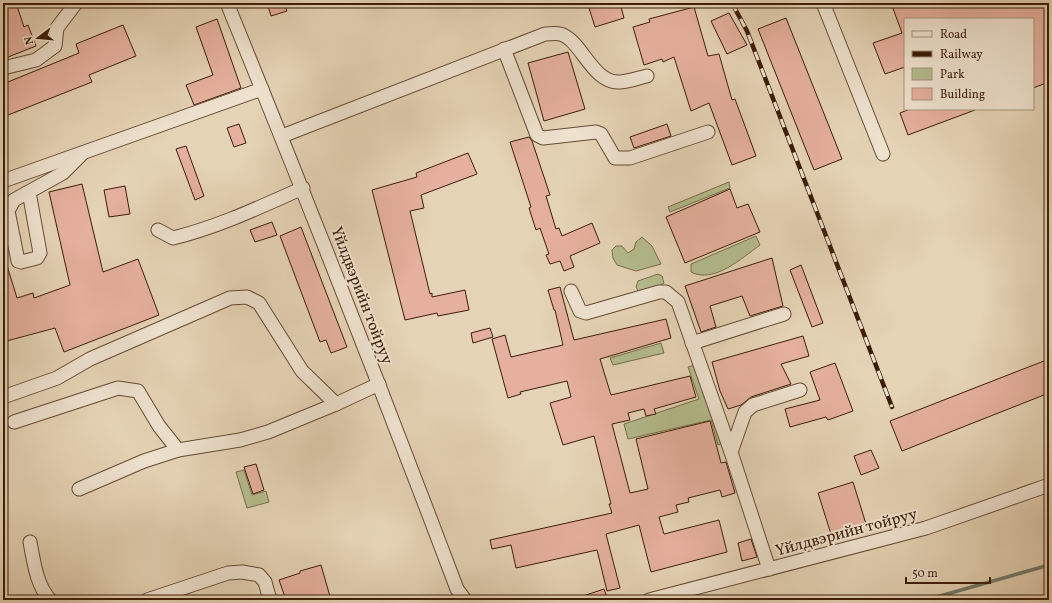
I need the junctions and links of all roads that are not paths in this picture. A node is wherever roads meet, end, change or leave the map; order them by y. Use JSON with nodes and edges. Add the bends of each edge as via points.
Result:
{"nodes":[{"id":1,"x":76,"y":3,"type":"edge"},
{"id":2,"x":227,"y":3,"type":"edge"},
{"id":3,"x":823,"y":3,"type":"edge"},
{"id":4,"x":504,"y":49,"type":"junction"},
{"id":5,"x":3,"y":68,"type":"edge"},
{"id":6,"x":646,"y":76,"type":"dead end"},
{"id":7,"x":262,"y":89,"type":"junction"},
{"id":8,"x":708,"y":132,"type":"dead end"},
{"id":9,"x":282,"y":136,"type":"junction"},
{"id":10,"x":85,"y":150,"type":"junction"},
{"id":11,"x":883,"y":154,"type":"dead end"},
{"id":12,"x":3,"y":181,"type":"edge"},
{"id":13,"x":302,"y":188,"type":"junction"},
{"id":14,"x":29,"y":192,"type":"junction"},
{"id":15,"x":158,"y":230,"type":"dead end"},
{"id":16,"x":571,"y":291,"type":"dead end"},
{"id":17,"x":784,"y":314,"type":"dead end"},
{"id":18,"x":692,"y":343,"type":"junction"},
{"id":19,"x":380,"y":384,"type":"junction"},
{"id":20,"x":800,"y":390,"type":"dead end"},
{"id":21,"x":3,"y":397,"type":"edge"},
{"id":22,"x":336,"y":404,"type":"junction"},
{"id":23,"x":14,"y":422,"type":"dead end"},
{"id":24,"x":178,"y":450,"type":"junction"},
{"id":25,"x":731,"y":452,"type":"junction"},
{"id":26,"x":1049,"y":485,"type":"edge"},
{"id":27,"x":79,"y":489,"type":"dead end"},
{"id":28,"x":30,"y":542,"type":"dead end"},
{"id":29,"x":769,"y":569,"type":"junction"},
{"id":30,"x":50,"y":600,"type":"edge"},
{"id":31,"x":146,"y":600,"type":"edge"},
{"id":32,"x":270,"y":600,"type":"edge"},
{"id":33,"x":465,"y":600,"type":"edge"},
{"id":34,"x":648,"y":600,"type":"edge"}],
"edges":[{"from":1,"to":5,"type":"lane","via":[[57,28],[55,46],[36,60]]},
{"from":2,"to":7,"type":"lane","name":"Үйлдвэрийн тойруу"},
{"from":3,"to":11,"type":"lane"},
{"from":4,"to":6,"type":"lane","via":[[545,34],[560,34],[568,38],[598,74],[609,80],[618,82]]},
{"from":4,"to":8,"type":"lane","via":[[537,134],[543,138],[596,132],[601,134],[615,158],[630,158]]},
{"from":4,"to":9,"type":"lane"},
{"from":7,"to":9,"type":"lane","name":"Үйлдвэрийн тойруу"},
{"from":7,"to":10,"type":"lane"},
{"from":9,"to":13,"type":"lane","name":"Үйлдвэрийн тойруу"},
{"from":10,"to":12,"type":"lane"},
{"from":10,"to":14,"type":"lane","via":[[63,173]]},
{"from":13,"to":15,"type":"lane","via":[[218,226],[173,238]]},
{"from":13,"to":19,"type":"lane","name":"Үйлдвэрийн тойруу"},
{"from":14,"to":14,"type":"lane","via":[[14,200],[8,211],[18,261],[21,262],[37,258],[40,253]]},
{"from":16,"to":18,"type":"lane","via":[[580,311],[586,313],[666,292],[678,302]]},
{"from":17,"to":18,"type":"lane"},
{"from":18,"to":25,"type":"lane"},
{"from":19,"to":22,"type":"lane"},
{"from":19,"to":33,"type":"lane","name":"Үйлдвэрийн тойруу","via":[[457,589]]},
{"from":20,"to":25,"type":"lane","via":[[753,405],[745,412]]},
{"from":21,"to":22,"type":"lane","via":[[57,378],[90,359],[230,298],[247,297],[259,302],[302,371]]},
{"from":22,"to":24,"type":"lane","via":[[268,432],[240,440]]},
{"from":23,"to":24,"type":"lane","via":[[118,388],[130,389],[138,391],[159,426]]},
{"from":24,"to":27,"type":"lane","via":[[144,461]]},
{"from":25,"to":29,"type":"lane"},
{"from":26,"to":29,"type":"lane","name":"Үйлдвэрийн тойруу","via":[[926,528]]},
{"from":28,"to":30,"type":"lane","via":[[38,578],[44,594]]},
{"from":29,"to":34,"type":"lane","name":"Үйлдвэрийн тойруу"},
{"from":31,"to":32,"type":"lane","via":[[228,573],[242,572],[259,574],[266,582]]}]}
